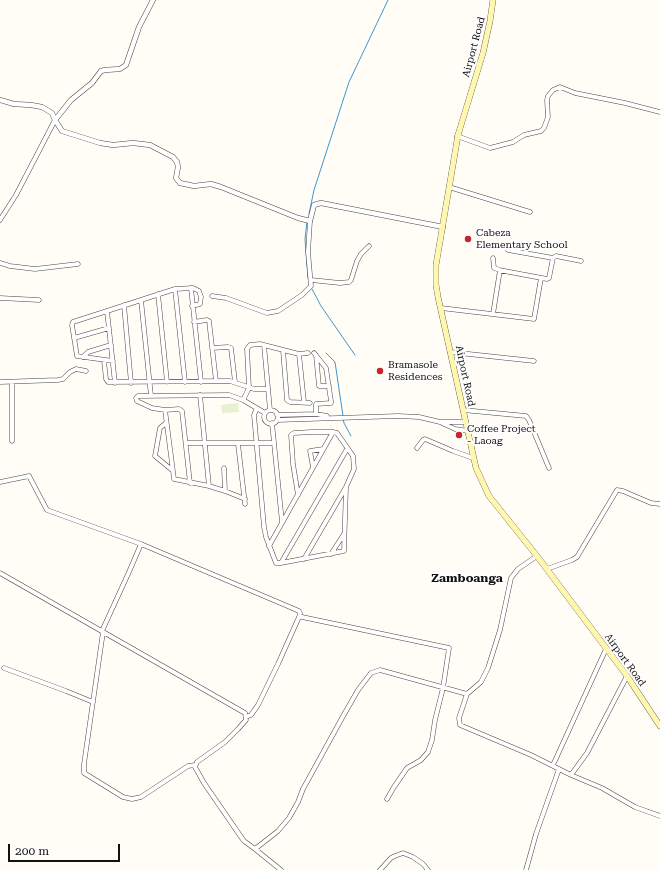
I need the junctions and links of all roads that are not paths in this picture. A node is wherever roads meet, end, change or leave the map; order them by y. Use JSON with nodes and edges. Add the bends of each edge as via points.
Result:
{"nodes":[{"id":1,"x":153,"y":0,"type":"edge"},
{"id":2,"x":493,"y":0,"type":"edge"},
{"id":3,"x":0,"y":100,"type":"edge"},
{"id":4,"x":660,"y":112,"type":"edge"},
{"id":5,"x":55,"y":120,"type":"junction"},
{"id":6,"x":457,"y":136,"type":"junction"},
{"id":7,"x":449,"y":187,"type":"junction"},
{"id":8,"x":530,"y":212,"type":"dead end"},
{"id":9,"x":0,"y":220,"type":"edge"},
{"id":10,"x":310,"y":220,"type":"junction"},
{"id":11,"x":443,"y":227,"type":"junction"},
{"id":12,"x":369,"y":246,"type":"dead end"},
{"id":13,"x":508,"y":250,"type":"dead end"},
{"id":14,"x":493,"y":258,"type":"dead end"},
{"id":15,"x":553,"y":258,"type":"junction"},
{"id":16,"x":581,"y":261,"type":"dead end"},
{"id":17,"x":0,"y":263,"type":"edge"},
{"id":18,"x":78,"y":264,"type":"dead end"},
{"id":19,"x":499,"y":270,"type":"junction"},
{"id":20,"x":541,"y":278,"type":"junction"},
{"id":21,"x":311,"y":280,"type":"junction"},
{"id":22,"x":191,"y":288,"type":"junction"},
{"id":23,"x":175,"y":289,"type":"junction"},
{"id":24,"x":158,"y":294,"type":"junction"},
{"id":25,"x":212,"y":296,"type":"dead end"},
{"id":26,"x":0,"y":298,"type":"edge"},
{"id":27,"x":39,"y":300,"type":"dead end"},
{"id":28,"x":141,"y":300,"type":"junction"},
{"id":29,"x":124,"y":305,"type":"junction"},
{"id":30,"x":192,"y":306,"type":"junction"},
{"id":31,"x":441,"y":308,"type":"junction"},
{"id":32,"x":107,"y":311,"type":"junction"},
{"id":33,"x":493,"y":314,"type":"junction"},
{"id":34,"x":194,"y":322,"type":"junction"},
{"id":35,"x":109,"y":328,"type":"junction"},
{"id":36,"x":74,"y":338,"type":"junction"},
{"id":37,"x":111,"y":345,"type":"junction"},
{"id":38,"x":264,"y":345,"type":"junction"},
{"id":39,"x":212,"y":348,"type":"junction"},
{"id":40,"x":283,"y":350,"type":"junction"},
{"id":41,"x":450,"y":352,"type":"junction"},
{"id":42,"x":308,"y":353,"type":"dead end"},
{"id":43,"x":299,"y":354,"type":"junction"},
{"id":44,"x":82,"y":357,"type":"junction"},
{"id":45,"x":534,"y":360,"type":"dead end"},
{"id":46,"x":104,"y":361,"type":"junction"},
{"id":47,"x":113,"y":361,"type":"junction"},
{"id":48,"x":86,"y":371,"type":"dead end"},
{"id":49,"x":216,"y":381,"type":"junction"},
{"id":50,"x":0,"y":382,"type":"edge"},
{"id":51,"x":12,"y":382,"type":"junction"},
{"id":52,"x":131,"y":382,"type":"junction"},
{"id":53,"x":149,"y":382,"type":"junction"},
{"id":54,"x":167,"y":382,"type":"junction"},
{"id":55,"x":184,"y":382,"type":"junction"},
{"id":56,"x":200,"y":382,"type":"junction"},
{"id":57,"x":235,"y":382,"type":"junction"},
{"id":58,"x":115,"y":383,"type":"junction"},
{"id":59,"x":329,"y":386,"type":"junction"},
{"id":60,"x":249,"y":388,"type":"junction"},
{"id":61,"x":268,"y":389,"type":"junction"},
{"id":62,"x":200,"y":395,"type":"junction"},
{"id":63,"x":151,"y":396,"type":"junction"},
{"id":64,"x":243,"y":400,"type":"junction"},
{"id":65,"x":304,"y":402,"type":"junction"},
{"id":66,"x":310,"y":403,"type":"dead end"},
{"id":67,"x":257,"y":408,"type":"junction"},
{"id":68,"x":165,"y":410,"type":"junction"},
{"id":69,"x":270,"y":410,"type":"junction"},
{"id":70,"x":463,"y":410,"type":"junction"},
{"id":71,"x":265,"y":413,"type":"junction"},
{"id":72,"x":316,"y":414,"type":"junction"},
{"id":73,"x":297,"y":416,"type":"junction"},
{"id":74,"x":277,"y":418,"type":"junction"},
{"id":75,"x":331,"y":418,"type":"junction"},
{"id":76,"x":440,"y":422,"type":"junction"},
{"id":77,"x":466,"y":422,"type":"junction"},
{"id":78,"x":166,"y":423,"type":"junction"},
{"id":79,"x":272,"y":424,"type":"junction"},
{"id":80,"x":468,"y":431,"type":"junction"},
{"id":81,"x":333,"y":432,"type":"junction"},
{"id":82,"x":12,"y":441,"type":"dead end"},
{"id":83,"x":186,"y":443,"type":"junction"},
{"id":84,"x":205,"y":443,"type":"junction"},
{"id":85,"x":273,"y":443,"type":"junction"},
{"id":86,"x":238,"y":444,"type":"junction"},
{"id":87,"x":256,"y":444,"type":"junction"},
{"id":88,"x":417,"y":448,"type":"dead end"},
{"id":89,"x":323,"y":449,"type":"junction"},
{"id":90,"x":347,"y":449,"type":"junction"},
{"id":91,"x":473,"y":458,"type":"junction"},
{"id":92,"x":224,"y":468,"type":"dead end"},
{"id":93,"x":313,"y":468,"type":"junction"},
{"id":94,"x":549,"y":468,"type":"dead end"},
{"id":95,"x":172,"y":470,"type":"junction"},
{"id":96,"x":0,"y":482,"type":"edge"},
{"id":97,"x":190,"y":482,"type":"junction"},
{"id":98,"x":209,"y":486,"type":"junction"},
{"id":99,"x":346,"y":487,"type":"junction"},
{"id":100,"x":226,"y":491,"type":"junction"},
{"id":101,"x":298,"y":494,"type":"junction"},
{"id":102,"x":244,"y":499,"type":"junction"},
{"id":103,"x":245,"y":504,"type":"dead end"},
{"id":104,"x":660,"y":504,"type":"edge"},
{"id":105,"x":282,"y":522,"type":"junction"},
{"id":106,"x":344,"y":534,"type":"junction"},
{"id":107,"x":141,"y":544,"type":"junction"},
{"id":108,"x":269,"y":546,"type":"junction"},
{"id":109,"x":331,"y":554,"type":"junction"},
{"id":110,"x":536,"y":556,"type":"junction"},
{"id":111,"x":304,"y":559,"type":"junction"},
{"id":112,"x":281,"y":563,"type":"junction"},
{"id":113,"x":546,"y":569,"type":"junction"},
{"id":114,"x":0,"y":573,"type":"edge"},
{"id":115,"x":299,"y":616,"type":"junction"},
{"id":116,"x":102,"y":632,"type":"junction"},
{"id":117,"x":606,"y":649,"type":"junction"},
{"id":118,"x":4,"y":668,"type":"dead end"},
{"id":119,"x":627,"y":676,"type":"junction"},
{"id":120,"x":443,"y":688,"type":"junction"},
{"id":121,"x":467,"y":694,"type":"junction"},
{"id":122,"x":93,"y":702,"type":"junction"},
{"id":123,"x":246,"y":717,"type":"junction"},
{"id":124,"x":660,"y":726,"type":"edge"},
{"id":125,"x":195,"y":765,"type":"junction"},
{"id":126,"x":553,"y":765,"type":"junction"},
{"id":127,"x":560,"y":770,"type":"junction"},
{"id":128,"x":571,"y":775,"type":"junction"},
{"id":129,"x":387,"y":799,"type":"dead end"},
{"id":130,"x":660,"y":816,"type":"edge"},
{"id":131,"x":255,"y":849,"type":"junction"},
{"id":132,"x":281,"y":870,"type":"edge"},
{"id":133,"x":380,"y":870,"type":"edge"},
{"id":134,"x":428,"y":870,"type":"edge"},
{"id":135,"x":526,"y":870,"type":"edge"}],
"edges":[{"from":1,"to":5,"type":"street","via":[[126,65],[120,70],[101,72]]},
{"from":2,"to":6,"type":"main road","name":"Airport Road","via":[[483,53]]},
{"from":3,"to":5,"type":"street","via":[[42,107],[52,113]]},
{"from":4,"to":6,"type":"street","via":[[575,93],[560,87],[548,96],[548,117],[541,131],[493,148]]},
{"from":5,"to":9,"type":"street"},
{"from":5,"to":10,"type":"street","via":[[64,133],[100,144],[145,144],[155,147],[177,162],[176,178],[183,184],[211,184],[298,218]]},
{"from":6,"to":7,"type":"main road","name":"Airport Road"},
{"from":7,"to":8,"type":"street"},
{"from":7,"to":11,"type":"main road","name":"Airport Road"},
{"from":10,"to":11,"type":"street","via":[[314,205],[321,203]]},
{"from":10,"to":21,"type":"street","via":[[308,252]]},
{"from":11,"to":31,"type":"main road","name":"Airport Road","via":[[436,265],[436,284]]},
{"from":12,"to":21,"type":"street","via":[[359,256],[349,282]]},
{"from":13,"to":15,"type":"street"},
{"from":14,"to":19,"type":"street","via":[[494,268]]},
{"from":15,"to":16,"type":"street","via":[[556,256]]},
{"from":15,"to":20,"type":"street","via":[[549,278]]},
{"from":17,"to":18,"type":"street","via":[[35,269]]},
{"from":19,"to":20,"type":"street"},
{"from":19,"to":33,"type":"street"},
{"from":20,"to":33,"type":"street","via":[[534,319]]},
{"from":21,"to":25,"type":"street","via":[[308,291],[271,313]]},
{"from":22,"to":23,"type":"street"},
{"from":22,"to":30,"type":"street"},
{"from":22,"to":30,"type":"street","via":[[197,289],[201,295],[200,304]]},
{"from":23,"to":24,"type":"street"},
{"from":23,"to":55,"type":"street"},
{"from":24,"to":28,"type":"street"},
{"from":24,"to":54,"type":"street"},
{"from":26,"to":27,"type":"street"},
{"from":28,"to":29,"type":"street"},
{"from":28,"to":53,"type":"street"},
{"from":29,"to":32,"type":"street"},
{"from":29,"to":52,"type":"street"},
{"from":30,"to":34,"type":"street"},
{"from":31,"to":33,"type":"street"},
{"from":31,"to":41,"type":"main road","name":"Airport Road"},
{"from":32,"to":35,"type":"street"},
{"from":32,"to":36,"type":"street","via":[[73,322]]},
{"from":34,"to":39,"type":"street","via":[[209,321]]},
{"from":34,"to":56,"type":"street"},
{"from":35,"to":36,"type":"street"},
{"from":35,"to":37,"type":"street"},
{"from":36,"to":44,"type":"street","via":[[77,355]]},
{"from":37,"to":44,"type":"street","via":[[88,352]]},
{"from":37,"to":47,"type":"street"},
{"from":38,"to":40,"type":"street"},
{"from":38,"to":60,"type":"street","via":[[252,344],[247,348]]},
{"from":38,"to":61,"type":"street"},
{"from":39,"to":49,"type":"street"},
{"from":39,"to":57,"type":"street","via":[[231,348]]},
{"from":40,"to":43,"type":"street"},
{"from":40,"to":65,"type":"street","via":[[287,400]]},
{"from":41,"to":45,"type":"street"},
{"from":41,"to":70,"type":"main road","name":"Airport Road"},
{"from":42,"to":43,"type":"street"},
{"from":43,"to":65,"type":"street"},
{"from":44,"to":46,"type":"street"},
{"from":46,"to":47,"type":"street"},
{"from":46,"to":58,"type":"street","via":[[106,381]]},
{"from":47,"to":58,"type":"street"},
{"from":48,"to":51,"type":"street","via":[[74,370],[61,380]]},
{"from":49,"to":56,"type":"street"},
{"from":49,"to":57,"type":"street"},
{"from":50,"to":51,"type":"street"},
{"from":51,"to":82,"type":"street"},
{"from":52,"to":53,"type":"street"},
{"from":52,"to":58,"type":"street"},
{"from":53,"to":54,"type":"street"},
{"from":53,"to":63,"type":"street"},
{"from":54,"to":55,"type":"street"},
{"from":55,"to":56,"type":"street"},
{"from":57,"to":60,"type":"street"},
{"from":59,"to":59,"type":"street","via":[[319,386],[315,354],[326,368]]},
{"from":59,"to":72,"type":"street","via":[[331,402],[316,404]]},
{"from":60,"to":61,"type":"street"},
{"from":60,"to":64,"type":"street"},
{"from":61,"to":69,"type":"street"},
{"from":62,"to":63,"type":"street"},
{"from":62,"to":64,"type":"street","via":[[229,395]]},
{"from":62,"to":84,"type":"street"},
{"from":63,"to":68,"type":"street","via":[[138,396],[136,400],[152,408]]},
{"from":64,"to":67,"type":"street"},
{"from":65,"to":66,"type":"street"},
{"from":67,"to":71,"type":"street"},
{"from":67,"to":87,"type":"street","via":[[254,415]]},
{"from":68,"to":78,"type":"street"},
{"from":68,"to":83,"type":"street","via":[[182,410]]},
{"from":69,"to":71,"type":"street"},
{"from":69,"to":74,"type":"street","via":[[275,412]]},
{"from":70,"to":77,"type":"main road","name":"Airport Road"},
{"from":70,"to":94,"type":"street","via":[[526,416],[530,420]]},
{"from":71,"to":79,"type":"street","via":[[265,420]]},
{"from":72,"to":73,"type":"street"},
{"from":72,"to":75,"type":"street"},
{"from":73,"to":74,"type":"street"},
{"from":73,"to":75,"type":"street"},
{"from":74,"to":79,"type":"street"},
{"from":75,"to":76,"type":"street","via":[[398,416]]},
{"from":76,"to":77,"type":"street"},
{"from":76,"to":80,"type":"street","via":[[455,429]]},
{"from":77,"to":80,"type":"main road","name":"Airport Road"},
{"from":78,"to":95,"type":"street"},
{"from":78,"to":95,"type":"street","via":[[160,428],[155,455]]},
{"from":79,"to":85,"type":"street"},
{"from":80,"to":91,"type":"main road","name":"Airport Road"},
{"from":81,"to":89,"type":"street"},
{"from":81,"to":90,"type":"street","via":[[338,434]]},
{"from":81,"to":101,"type":"street","via":[[292,435]]},
{"from":83,"to":84,"type":"street"},
{"from":83,"to":97,"type":"street"},
{"from":84,"to":86,"type":"street"},
{"from":84,"to":98,"type":"street"},
{"from":85,"to":87,"type":"street"},
{"from":85,"to":105,"type":"street"},
{"from":86,"to":87,"type":"street"},
{"from":86,"to":102,"type":"street"},
{"from":87,"to":108,"type":"street","via":[[264,527]]},
{"from":88,"to":91,"type":"street","via":[[425,439]]},
{"from":89,"to":93,"type":"street"},
{"from":89,"to":93,"type":"street","via":[[310,451]]},
{"from":90,"to":99,"type":"street","via":[[353,456],[355,466]]},
{"from":90,"to":112,"type":"street"},
{"from":91,"to":110,"type":"main road","name":"Airport Road","via":[[489,496]]},
{"from":92,"to":100,"type":"street"},
{"from":93,"to":101,"type":"street"},
{"from":95,"to":97,"type":"street","via":[[174,479]]},
{"from":96,"to":107,"type":"street","via":[[29,476],[47,510]]},
{"from":97,"to":98,"type":"street"},
{"from":98,"to":100,"type":"street"},
{"from":99,"to":106,"type":"street"},
{"from":99,"to":111,"type":"street"},
{"from":100,"to":102,"type":"street"},
{"from":101,"to":105,"type":"street"},
{"from":102,"to":103,"type":"street"},
{"from":104,"to":113,"type":"street","via":[[650,503],[617,490],[577,557]]},
{"from":105,"to":108,"type":"street"},
{"from":106,"to":109,"type":"street"},
{"from":106,"to":109,"type":"street","via":[[344,551]]},
{"from":107,"to":115,"type":"street","via":[[285,605],[299,612]]},
{"from":107,"to":116,"type":"street"},
{"from":108,"to":112,"type":"street","via":[[276,563]]},
{"from":109,"to":111,"type":"street"},
{"from":110,"to":113,"type":"main road","name":"Airport Road"},
{"from":110,"to":121,"type":"street","via":[[513,574],[488,668],[481,682]]},
{"from":111,"to":112,"type":"street"},
{"from":113,"to":117,"type":"main road","name":"Airport Road"},
{"from":114,"to":116,"type":"street"},
{"from":115,"to":120,"type":"street","via":[[448,647],[450,649]]},
{"from":115,"to":123,"type":"street","via":[[258,705],[251,716]]},
{"from":116,"to":122,"type":"street"},
{"from":116,"to":123,"type":"street","via":[[244,712]]},
{"from":117,"to":119,"type":"main road","name":"Airport Road"},
{"from":117,"to":126,"type":"street"},
{"from":118,"to":122,"type":"street"},
{"from":119,"to":124,"type":"main road","name":"Airport Road"},
{"from":119,"to":128,"type":"street","via":[[587,753]]},
{"from":120,"to":121,"type":"street"},
{"from":120,"to":129,"type":"street","via":[[428,752],[422,760],[407,768]]},
{"from":120,"to":131,"type":"street","via":[[380,670],[368,676],[342,718],[288,818],[278,831]]},
{"from":121,"to":126,"type":"street","via":[[459,718],[462,726]]},
{"from":122,"to":125,"type":"street","via":[[83,770],[98,782],[128,799],[137,798],[188,766]]},
{"from":123,"to":125,"type":"street","via":[[232,735]]},
{"from":125,"to":131,"type":"street","via":[[204,783],[239,834]]},
{"from":126,"to":127,"type":"street"},
{"from":127,"to":128,"type":"street"},
{"from":127,"to":135,"type":"street","via":[[536,834]]},
{"from":128,"to":130,"type":"street","via":[[602,788],[640,810]]},
{"from":131,"to":132,"type":"street"},
{"from":133,"to":134,"type":"street","via":[[395,856],[403,853],[418,860]]}]}
